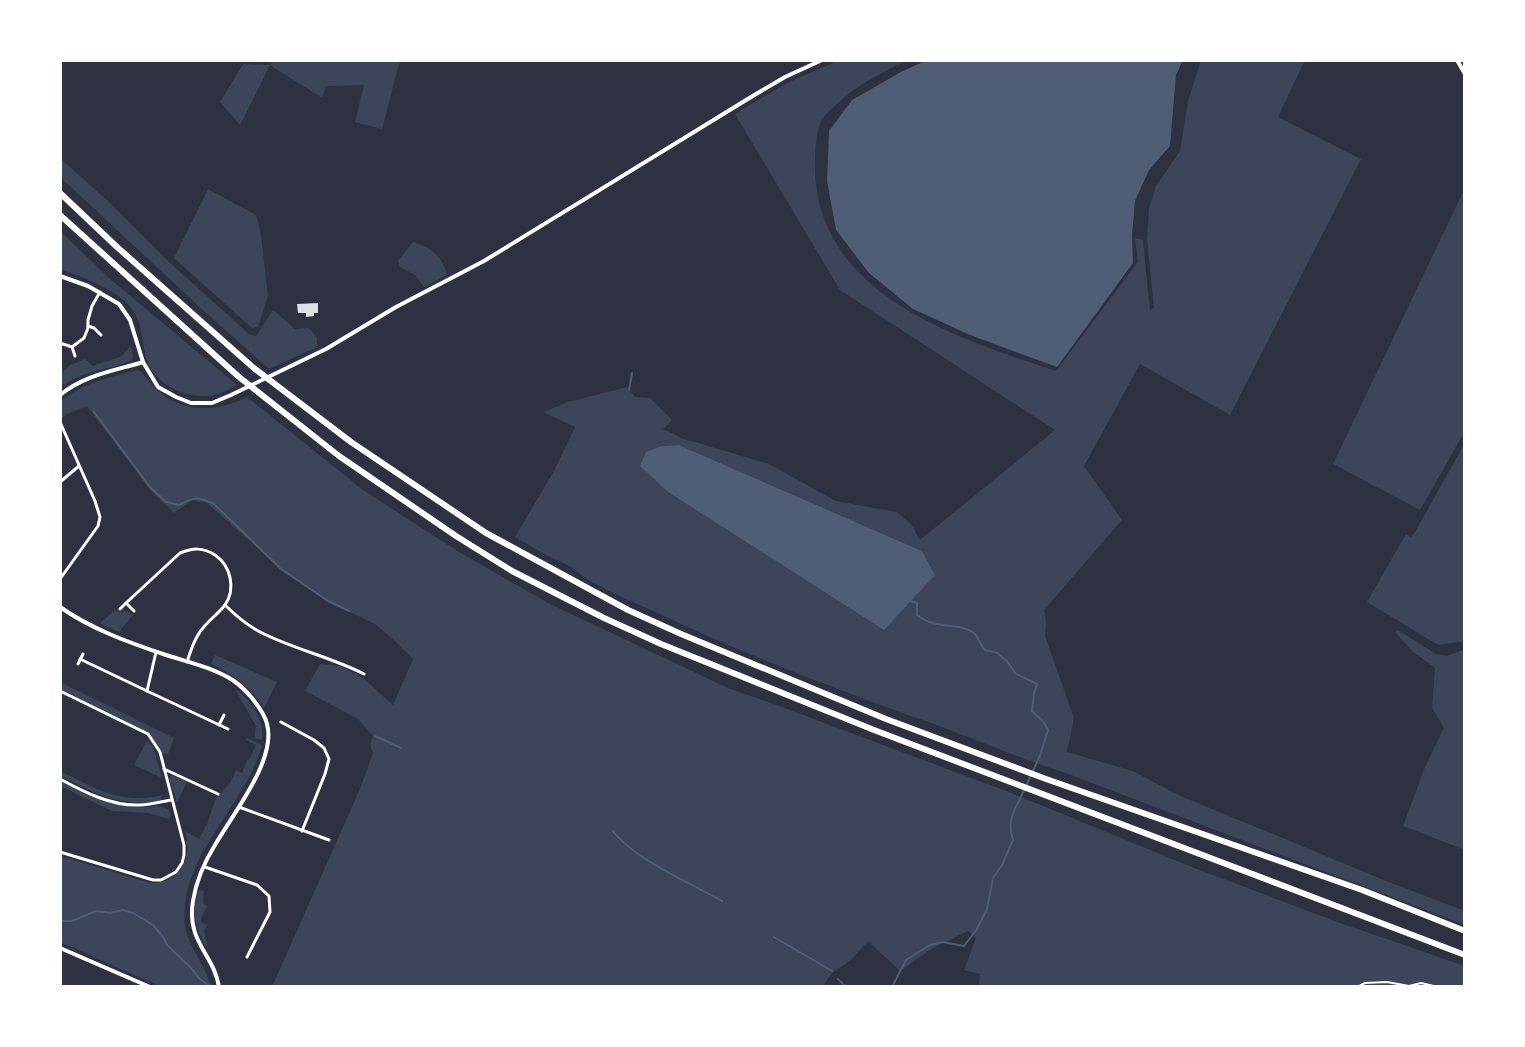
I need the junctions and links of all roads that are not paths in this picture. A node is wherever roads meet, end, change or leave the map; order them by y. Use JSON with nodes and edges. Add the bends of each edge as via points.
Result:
{"nodes":[{"id":1,"x":822,"y":60,"type":"edge"},
{"id":2,"x":1457,"y":60,"type":"edge"},
{"id":3,"x":1465,"y":74,"type":"edge"},
{"id":4,"x":60,"y":193,"type":"edge"},
{"id":5,"x":60,"y":215,"type":"edge"},
{"id":6,"x":60,"y":276,"type":"edge"},
{"id":7,"x":100,"y":292,"type":"junction"},
{"id":8,"x":88,"y":326,"type":"junction"},
{"id":9,"x":101,"y":335,"type":"dead end"},
{"id":10,"x":60,"y":343,"type":"edge"},
{"id":11,"x":72,"y":347,"type":"junction"},
{"id":12,"x":75,"y":356,"type":"dead end"},
{"id":13,"x":143,"y":362,"type":"junction"},
{"id":14,"x":60,"y":395,"type":"edge"},
{"id":15,"x":60,"y":422,"type":"edge"},
{"id":16,"x":62,"y":433,"type":"edge"},
{"id":17,"x":79,"y":466,"type":"junction"},
{"id":18,"x":60,"y":482,"type":"edge"},
{"id":19,"x":60,"y":579,"type":"edge"},
{"id":20,"x":126,"y":603,"type":"junction"},
{"id":21,"x":225,"y":605,"type":"junction"},
{"id":22,"x":60,"y":607,"type":"edge"},
{"id":23,"x":120,"y":609,"type":"dead end"},
{"id":24,"x":134,"y":611,"type":"dead end"},
{"id":25,"x":156,"y":652,"type":"junction"},
{"id":26,"x":83,"y":654,"type":"dead end"},
{"id":27,"x":187,"y":662,"type":"junction"},
{"id":28,"x":364,"y":674,"type":"dead end"},
{"id":29,"x":60,"y":691,"type":"edge"},
{"id":30,"x":147,"y":691,"type":"junction"},
{"id":31,"x":224,"y":715,"type":"dead end"},
{"id":32,"x":281,"y":722,"type":"dead end"},
{"id":33,"x":219,"y":725,"type":"junction"},
{"id":34,"x":228,"y":729,"type":"dead end"},
{"id":35,"x":294,"y":729,"type":"junction"},
{"id":36,"x":290,"y":735,"type":"dead end"},
{"id":37,"x":164,"y":769,"type":"junction"},
{"id":38,"x":60,"y":779,"type":"edge"},
{"id":39,"x":218,"y":794,"type":"dead end"},
{"id":40,"x":171,"y":800,"type":"junction"},
{"id":41,"x":239,"y":807,"type":"junction"},
{"id":42,"x":302,"y":831,"type":"junction"},
{"id":43,"x":329,"y":840,"type":"dead end"},
{"id":44,"x":60,"y":852,"type":"edge"},
{"id":45,"x":205,"y":867,"type":"junction"},
{"id":46,"x":1465,"y":931,"type":"edge"},
{"id":47,"x":247,"y":940,"type":"dead end"},
{"id":48,"x":253,"y":943,"type":"junction"},
{"id":49,"x":60,"y":948,"type":"edge"},
{"id":50,"x":1465,"y":955,"type":"edge"},
{"id":51,"x":247,"y":957,"type":"dead end"},
{"id":52,"x":150,"y":987,"type":"edge"},
{"id":53,"x":219,"y":987,"type":"edge"}],
"edges":[{"from":1,"to":13,"type":"street","via":[[751,97],[484,261],[231,395],[212,403],[191,403],[158,387]]},
{"from":2,"to":3,"type":"street"},
{"from":4,"to":46,"type":"highway","via":[[255,369],[351,442],[486,533],[628,610],[886,719]]},
{"from":5,"to":50,"type":"highway","via":[[239,377],[339,456],[512,571],[661,644],[874,730]]},
{"from":6,"to":7,"type":"street"},
{"from":7,"to":8,"type":"street"},
{"from":7,"to":13,"type":"street","via":[[119,304],[130,320]]},
{"from":8,"to":9,"type":"street"},
{"from":8,"to":11,"type":"street","via":[[84,338]]},
{"from":10,"to":11,"type":"street"},
{"from":11,"to":12,"type":"street"},
{"from":13,"to":14,"type":"street","via":[[90,377]]},
{"from":15,"to":16,"type":"street"},
{"from":16,"to":17,"type":"street"},
{"from":17,"to":18,"type":"street"},
{"from":17,"to":19,"type":"street","via":[[100,517]]},
{"from":20,"to":21,"type":"street","via":[[180,553],[201,549],[220,558],[229,573]]},
{"from":20,"to":23,"type":"street"},
{"from":20,"to":24,"type":"street"},
{"from":21,"to":27,"type":"street","via":[[202,629]]},
{"from":21,"to":28,"type":"street","via":[[257,631]]},
{"from":22,"to":25,"type":"street","via":[[88,625]]},
{"from":25,"to":27,"type":"street"},
{"from":25,"to":30,"type":"street"},
{"from":26,"to":30,"type":"street","via":[[79,661]]},
{"from":27,"to":41,"type":"street","via":[[245,689],[268,725],[260,769]]},
{"from":29,"to":37,"type":"street","via":[[148,734]]},
{"from":30,"to":33,"type":"street"},
{"from":31,"to":33,"type":"street"},
{"from":32,"to":35,"type":"street"},
{"from":33,"to":34,"type":"street"},
{"from":35,"to":36,"type":"street"},
{"from":35,"to":42,"type":"street","via":[[324,748],[329,759]]},
{"from":37,"to":39,"type":"street"},
{"from":37,"to":40,"type":"street"},
{"from":38,"to":40,"type":"street","via":[[115,802],[142,806]]},
{"from":40,"to":44,"type":"street","via":[[184,855],[176,872],[167,877],[144,879]]},
{"from":41,"to":42,"type":"street"},
{"from":41,"to":45,"type":"street"},
{"from":42,"to":43,"type":"street"},
{"from":45,"to":48,"type":"street","via":[[257,885],[269,896],[270,912]]},
{"from":45,"to":53,"type":"street","via":[[194,895],[192,924]]},
{"from":47,"to":48,"type":"street"},
{"from":48,"to":51,"type":"street"},
{"from":49,"to":52,"type":"street"}]}
